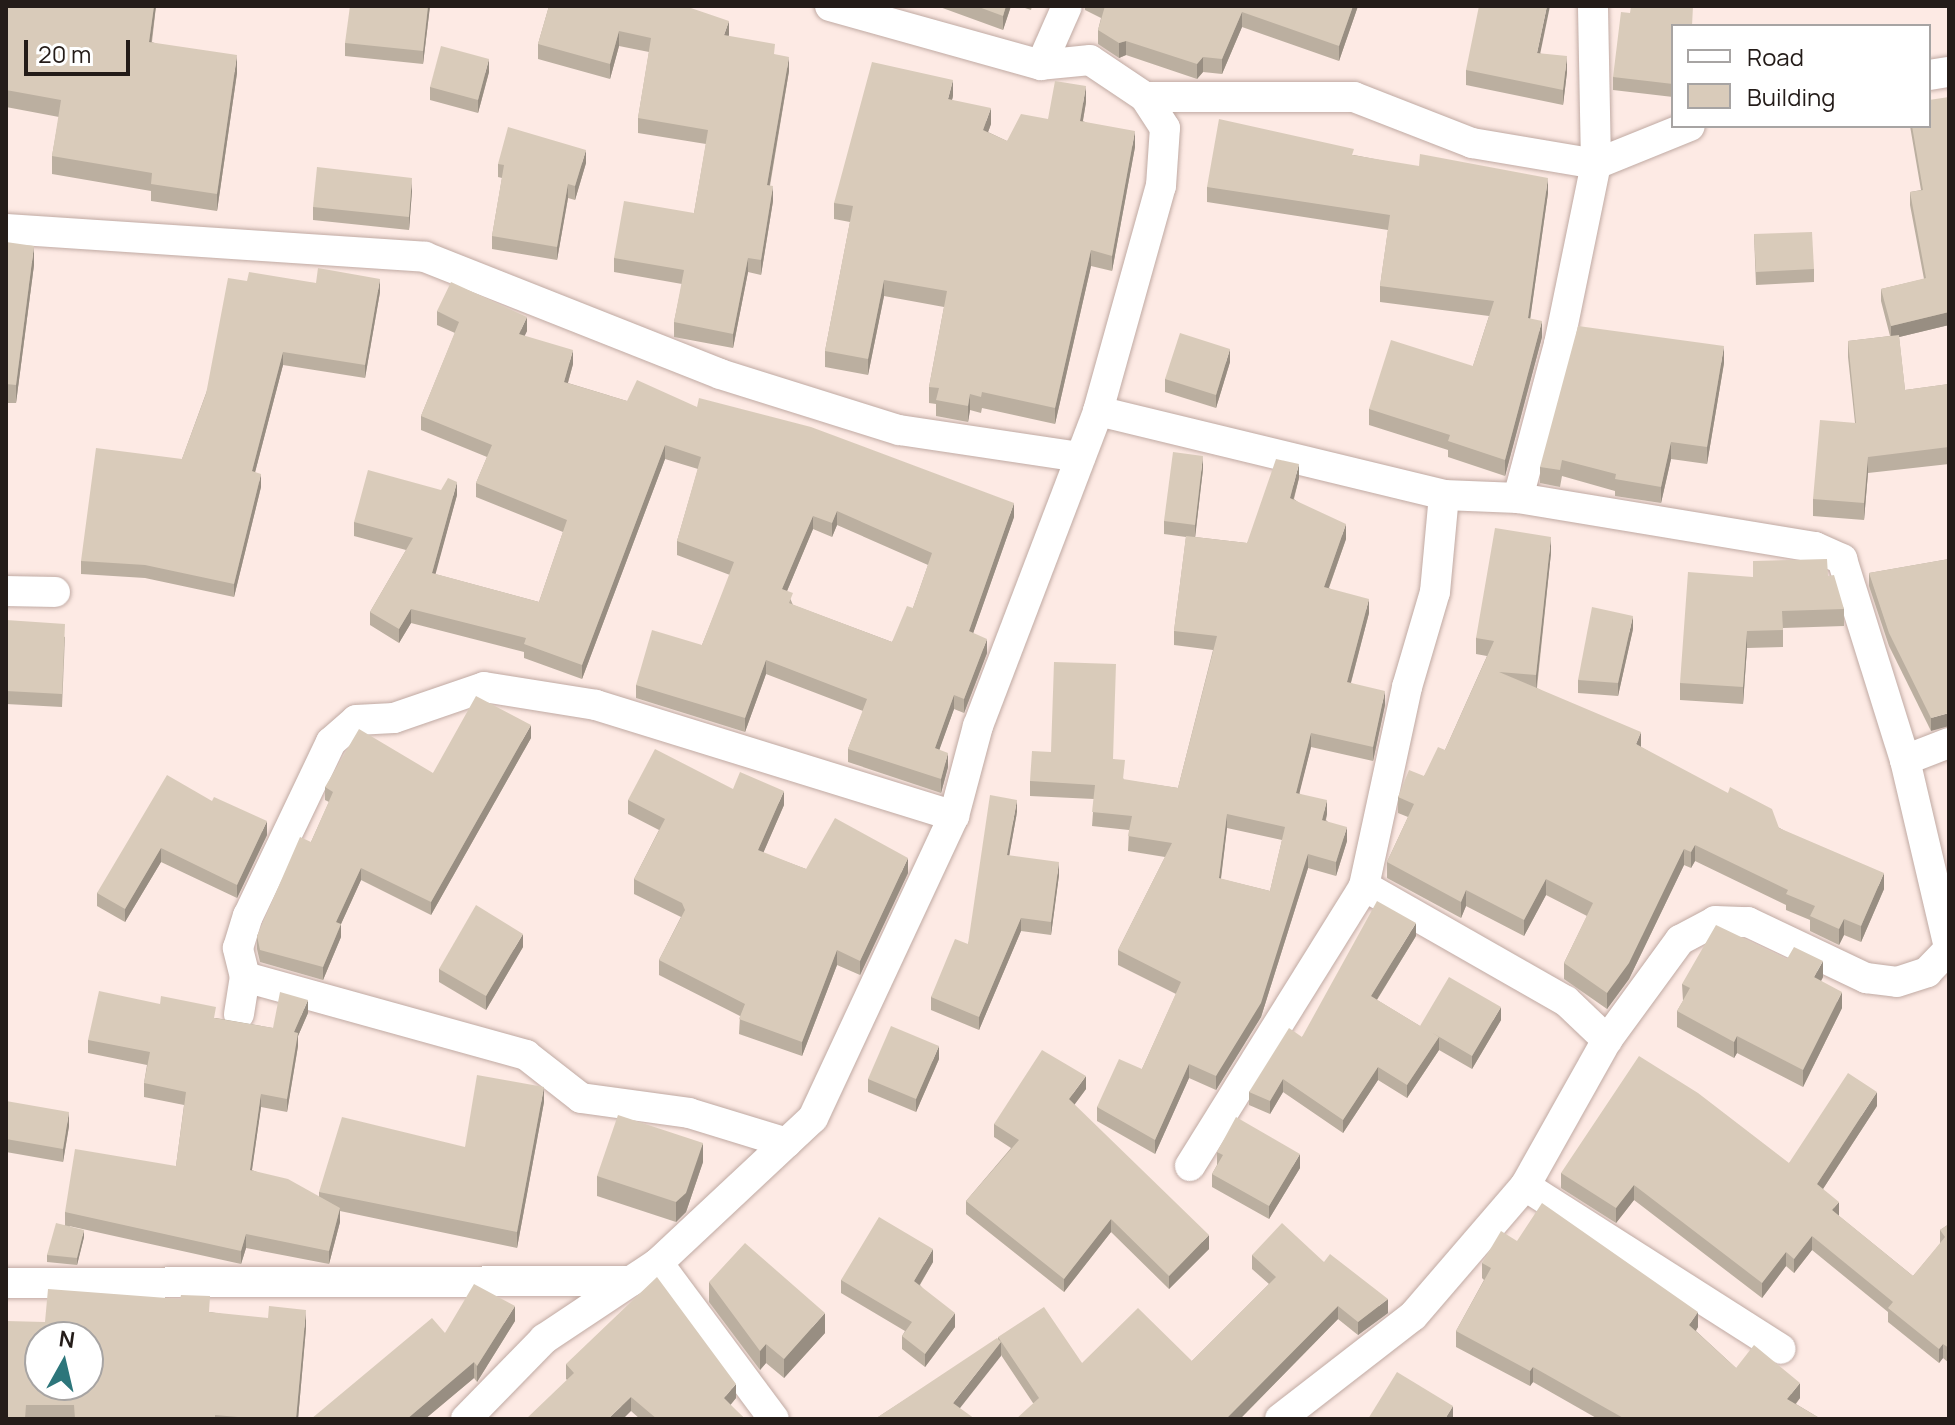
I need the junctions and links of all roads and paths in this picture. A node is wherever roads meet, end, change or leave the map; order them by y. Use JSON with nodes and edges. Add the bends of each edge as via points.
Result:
{"nodes":[{"id":1,"x":830,"y":6,"type":"edge"},
{"id":2,"x":1067,"y":6,"type":"edge"},
{"id":3,"x":1593,"y":6,"type":"edge"},
{"id":4,"x":1041,"y":65,"type":"junction"},
{"id":5,"x":1145,"y":97,"type":"junction"},
{"id":6,"x":1685,"y":128,"type":"edge"},
{"id":7,"x":1596,"y":164,"type":"junction"},
{"id":8,"x":6,"y":229,"type":"edge"},
{"id":9,"x":1098,"y":411,"type":"junction"},
{"id":10,"x":1080,"y":457,"type":"junction"},
{"id":11,"x":1444,"y":495,"type":"junction"},
{"id":12,"x":1518,"y":498,"type":"junction"},
{"id":13,"x":6,"y":591,"type":"edge"},
{"id":14,"x":55,"y":592,"type":"dead end"},
{"id":15,"x":1949,"y":743,"type":"edge"},
{"id":16,"x":1905,"y":760,"type":"junction"},
{"id":17,"x":954,"y":816,"type":"junction"},
{"id":18,"x":1364,"y":886,"type":"junction"},
{"id":19,"x":1949,"y":948,"type":"edge"},
{"id":20,"x":245,"y":977,"type":"junction"},
{"id":21,"x":239,"y":1014,"type":"dead end"},
{"id":22,"x":1607,"y":1040,"type":"junction"},
{"id":23,"x":787,"y":1143,"type":"junction"},
{"id":24,"x":1190,"y":1166,"type":"dead end"},
{"id":25,"x":1525,"y":1186,"type":"junction"},
{"id":26,"x":658,"y":1263,"type":"junction"},
{"id":27,"x":631,"y":1281,"type":"junction"},
{"id":28,"x":6,"y":1283,"type":"edge"},
{"id":29,"x":1781,"y":1349,"type":"dead end"},
{"id":30,"x":466,"y":1419,"type":"edge"},
{"id":31,"x":774,"y":1419,"type":"edge"},
{"id":32,"x":1281,"y":1419,"type":"edge"}],
"edges":[{"from":1,"to":4,"type":"street"},
{"from":2,"to":4,"type":"street"},
{"from":3,"to":7,"type":"street"},
{"from":4,"to":5,"type":"street","via":[[1090,60]]},
{"from":5,"to":7,"type":"street","via":[[1354,97],[1472,143]]},
{"from":5,"to":9,"type":"street","via":[[1165,128],[1161,186]]},
{"from":6,"to":7,"type":"street"},
{"from":7,"to":12,"type":"street","via":[[1559,344]]},
{"from":8,"to":10,"type":"street","via":[[425,257],[720,374],[899,430]]},
{"from":9,"to":10,"type":"street"},
{"from":9,"to":11,"type":"street"},
{"from":10,"to":17,"type":"street","via":[[978,726]]},
{"from":11,"to":12,"type":"street"},
{"from":11,"to":18,"type":"street","via":[[1435,592],[1407,687]]},
{"from":12,"to":16,"type":"street","via":[[1815,547],[1842,559]]},
{"from":13,"to":14,"type":"street"},
{"from":15,"to":16,"type":"street"},
{"from":16,"to":19,"type":"street"},
{"from":17,"to":20,"type":"street","via":[[596,705],[484,687],[394,718],[356,720],[331,742],[248,916],[238,948]]},
{"from":17,"to":23,"type":"street","via":[[813,1118]]},
{"from":18,"to":22,"type":"street","via":[[1566,1001]]},
{"from":18,"to":24,"type":"street"},
{"from":19,"to":22,"type":"street","via":[[1927,972],[1897,982],[1866,978],[1748,922],[1715,921],[1680,940]]},
{"from":20,"to":21,"type":"street"},
{"from":20,"to":23,"type":"street","via":[[526,1055],[581,1098],[689,1113]]},
{"from":22,"to":25,"type":"street"},
{"from":23,"to":26,"type":"street"},
{"from":25,"to":29,"type":"street"},
{"from":25,"to":32,"type":"street","via":[[1413,1316]]},
{"from":26,"to":27,"type":"street"},
{"from":26,"to":31,"type":"street"},
{"from":27,"to":28,"type":"street"},
{"from":27,"to":30,"type":"street","via":[[544,1339]]}]}
